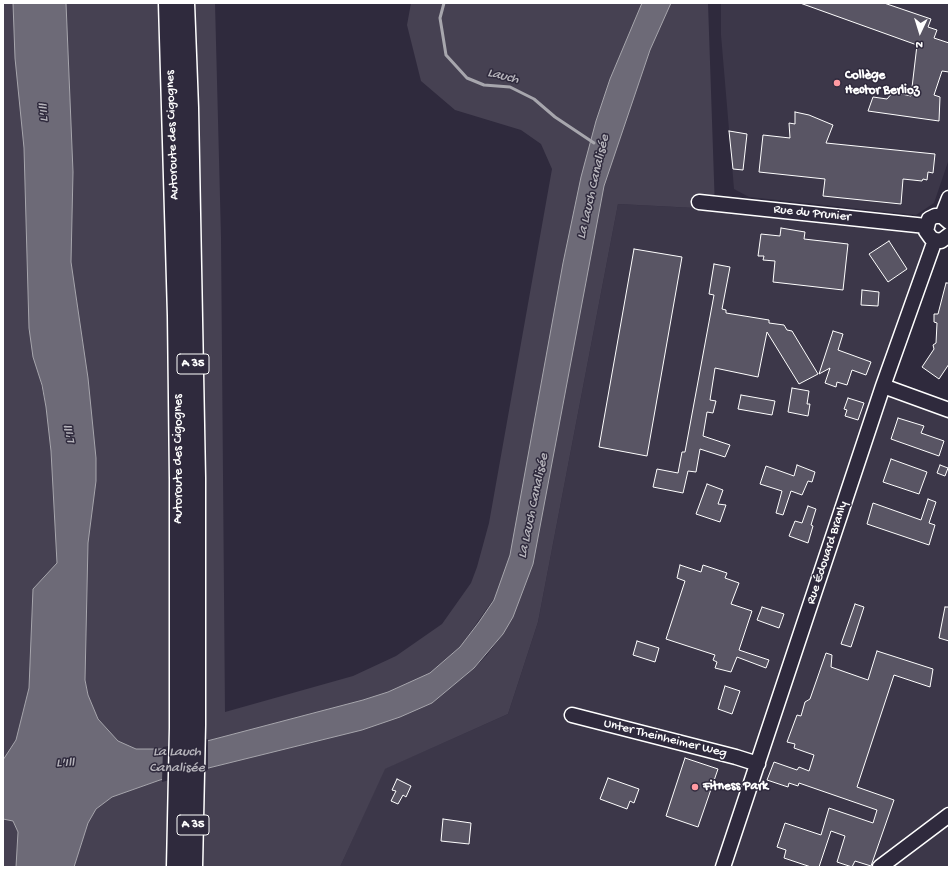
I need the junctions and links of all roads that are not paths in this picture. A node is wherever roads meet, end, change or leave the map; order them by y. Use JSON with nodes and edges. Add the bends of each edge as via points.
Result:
{"nodes":[{"id":1,"x":169,"y":3,"type":"edge"},
{"id":2,"x":184,"y":3,"type":"edge"},
{"id":3,"x":949,"y":198,"type":"edge"},
{"id":4,"x":699,"y":202,"type":"dead end"},
{"id":5,"x":946,"y":219,"type":"edge"},
{"id":6,"x":926,"y":226,"type":"junction"},
{"id":7,"x":949,"y":235,"type":"edge"},
{"id":8,"x":935,"y":240,"type":"junction"},
{"id":9,"x":883,"y":386,"type":"junction"},
{"id":10,"x":949,"y":410,"type":"edge"},
{"id":11,"x":572,"y":715,"type":"dead end"},
{"id":12,"x":182,"y":727,"type":"junction"},
{"id":13,"x":758,"y":764,"type":"junction"},
{"id":14,"x":180,"y":786,"type":"junction"},
{"id":15,"x":949,"y":815,"type":"edge"},
{"id":16,"x":163,"y":867,"type":"edge"},
{"id":17,"x":177,"y":867,"type":"edge"},
{"id":18,"x":192,"y":867,"type":"edge"},
{"id":19,"x":723,"y":867,"type":"edge"},
{"id":20,"x":880,"y":867,"type":"edge"}],
"edges":[{"from":1,"to":12,"type":"highway","name":"Autoroute des Cigognes","number":"A 35","via":[[178,316],[179,674],[171,688]]},
{"from":2,"to":12,"type":"highway","name":"Autoroute des Cigognes","number":"A 35","via":[[193,316]]},
{"from":3,"to":5,"type":"street"},
{"from":4,"to":6,"type":"street","name":"Rue du Prunier"},
{"from":5,"to":6,"type":"street","via":[[935,216],[929,219]]},
{"from":6,"to":8,"type":"street","via":[[927,235]]},
{"from":7,"to":8,"type":"street","via":[[941,241]]},
{"from":8,"to":9,"type":"street","name":"Rue Édouard Branly"},
{"from":9,"to":10,"type":"street"},
{"from":9,"to":13,"type":"street","name":"Rue Édouard Branly"},
{"from":11,"to":13,"type":"street","name":"Unter Theinheimer Weg"},
{"from":12,"to":14,"type":"highway","name":"Autoroute des Cigognes","number":"A 35"},
{"from":13,"to":19,"type":"street","name":"Rue Édouard Branly"},
{"from":14,"to":16,"type":"highway"},
{"from":14,"to":17,"type":"highway","name":"Autoroute des Cigognes","number":"A 35"},
{"from":14,"to":18,"type":"highway","name":"Autoroute des Cigognes","number":"A 35"},
{"from":15,"to":20,"type":"street"}]}
